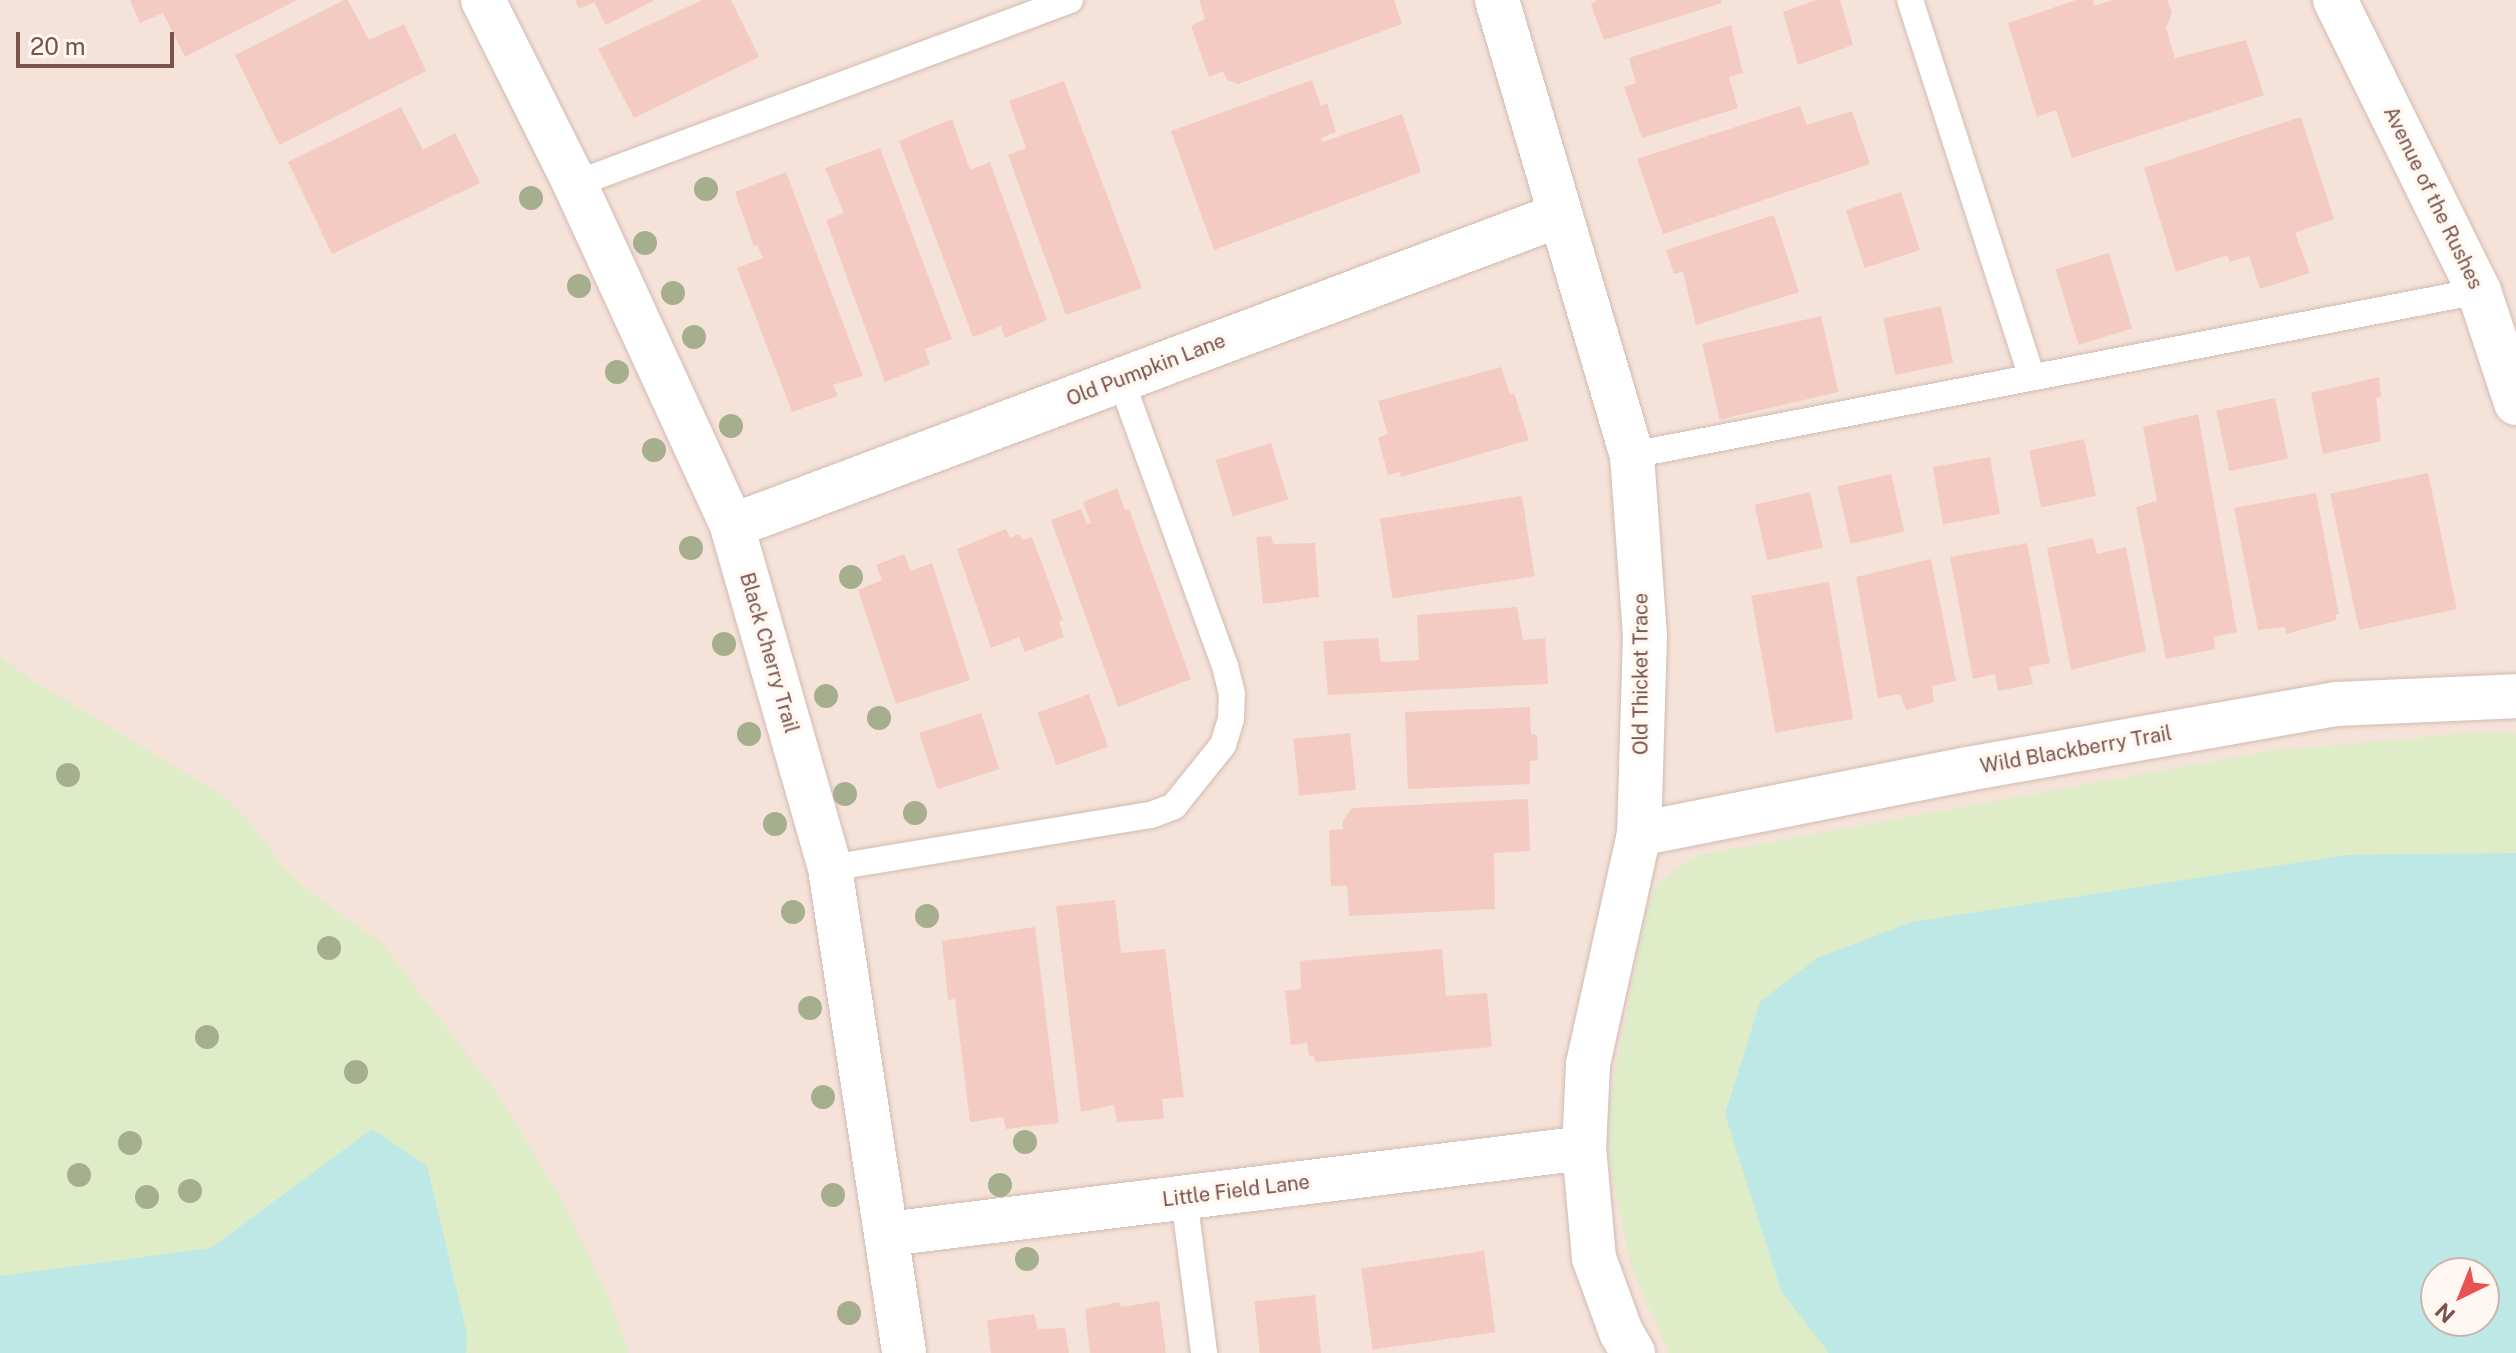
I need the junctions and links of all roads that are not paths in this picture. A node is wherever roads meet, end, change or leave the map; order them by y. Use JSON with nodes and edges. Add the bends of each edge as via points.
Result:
{"nodes":[{"id":1,"x":483,"y":0,"type":"edge"},
{"id":2,"x":1497,"y":0,"type":"edge"},
{"id":3,"x":1910,"y":0,"type":"edge"},
{"id":4,"x":2335,"y":0,"type":"edge"},
{"id":5,"x":1054,"y":2,"type":"edge"},
{"id":6,"x":575,"y":184,"type":"junction"},
{"id":7,"x":1560,"y":215,"type":"junction"},
{"id":8,"x":2479,"y":291,"type":"junction"},
{"id":9,"x":2032,"y":377,"type":"junction"},
{"id":10,"x":1121,"y":380,"type":"junction"},
{"id":11,"x":2516,"y":403,"type":"edge"},
{"id":12,"x":1632,"y":455,"type":"junction"},
{"id":13,"x":732,"y":526,"type":"junction"},
{"id":14,"x":2516,"y":696,"type":"edge"},
{"id":15,"x":1639,"y":834,"type":"junction"},
{"id":16,"x":830,"y":868,"type":"junction"},
{"id":17,"x":1584,"y":1148,"type":"junction"},
{"id":18,"x":1184,"y":1198,"type":"junction"},
{"id":19,"x":888,"y":1234,"type":"junction"},
{"id":20,"x":904,"y":1353,"type":"edge"},
{"id":21,"x":1204,"y":1353,"type":"edge"},
{"id":22,"x":1633,"y":1353,"type":"edge"}],
"edges":[{"from":1,"to":6,"type":"street","name":"Black Cherry Trail"},
{"from":2,"to":7,"type":"street","name":"Old Thicket Trace"},
{"from":3,"to":9,"type":"lane"},
{"from":4,"to":8,"type":"street","name":"Avenue of the Rushes"},
{"from":5,"to":6,"type":"lane"},
{"from":6,"to":13,"type":"street","name":"Black Cherry Trail"},
{"from":7,"to":10,"type":"street","name":"Old Pumpkin Lane"},
{"from":7,"to":12,"type":"street","name":"Old Thicket Trace"},
{"from":8,"to":9,"type":"lane"},
{"from":8,"to":11,"type":"street","name":"Avenue of the Rushes"},
{"from":9,"to":12,"type":"lane"},
{"from":10,"to":13,"type":"street","name":"Old Pumpkin Lane"},
{"from":10,"to":16,"type":"lane","via":[[1225,666],[1232,694],[1223,745],[1174,806],[1151,815]]},
{"from":12,"to":15,"type":"street","name":"Old Thicket Trace","via":[[1645,635]]},
{"from":13,"to":16,"type":"street","name":"Black Cherry Trail"},
{"from":14,"to":15,"type":"street","name":"Wild Blackberry Trail","via":[[2336,704]]},
{"from":15,"to":17,"type":"street","name":"Old Thicket Trace","via":[[1588,1064]]},
{"from":16,"to":19,"type":"street","name":"Black Cherry Trail"},
{"from":17,"to":18,"type":"street","name":"Little Field Lane"},
{"from":17,"to":22,"type":"street","name":"Old Thicket Trace","via":[[1594,1258]]},
{"from":18,"to":19,"type":"street","name":"Little Field Lane"},
{"from":18,"to":21,"type":"lane"},
{"from":19,"to":20,"type":"street","name":"Black Cherry Trail"}]}
